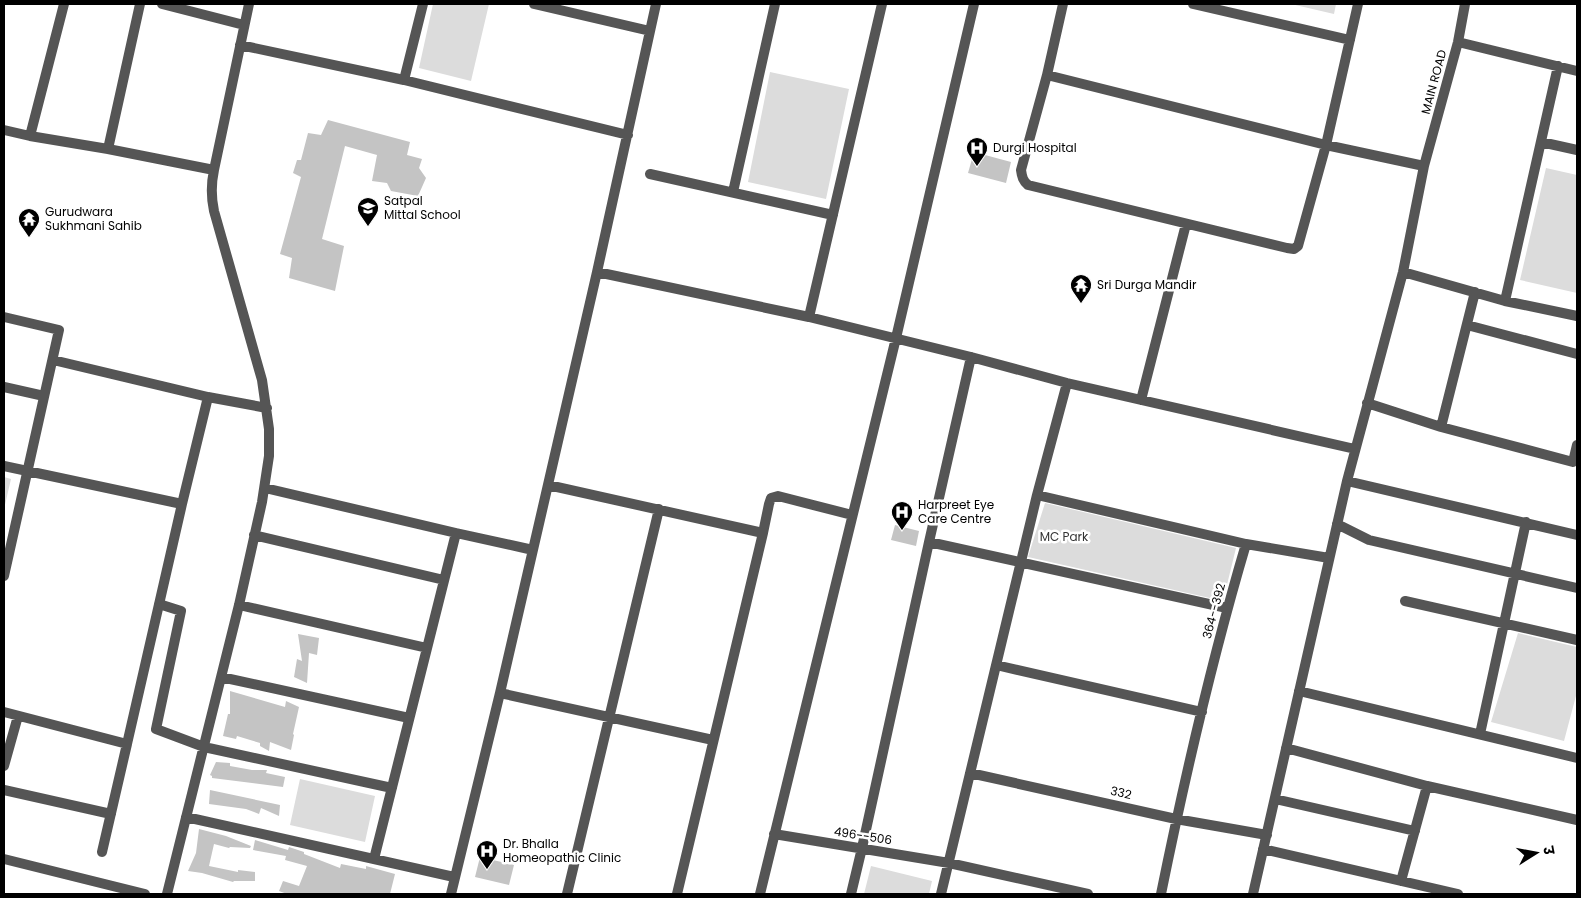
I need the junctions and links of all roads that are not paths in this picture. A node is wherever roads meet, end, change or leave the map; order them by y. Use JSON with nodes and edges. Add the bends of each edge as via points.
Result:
{"nodes":[{"id":1,"x":64,"y":4,"type":"edge"},
{"id":2,"x":140,"y":4,"type":"edge"},
{"id":3,"x":162,"y":4,"type":"edge"},
{"id":4,"x":249,"y":4,"type":"edge"},
{"id":5,"x":423,"y":4,"type":"edge"},
{"id":6,"x":534,"y":4,"type":"edge"},
{"id":7,"x":656,"y":4,"type":"edge"},
{"id":8,"x":775,"y":4,"type":"edge"},
{"id":9,"x":882,"y":4,"type":"edge"},
{"id":10,"x":974,"y":4,"type":"edge"},
{"id":11,"x":1063,"y":4,"type":"edge"},
{"id":12,"x":1193,"y":4,"type":"edge"},
{"id":13,"x":1358,"y":4,"type":"edge"},
{"id":14,"x":1465,"y":4,"type":"edge"},
{"id":15,"x":244,"y":26,"type":"junction"},
{"id":16,"x":650,"y":31,"type":"junction"},
{"id":17,"x":1350,"y":40,"type":"junction"},
{"id":18,"x":1458,"y":42,"type":"junction"},
{"id":19,"x":240,"y":45,"type":"junction"},
{"id":20,"x":1558,"y":66,"type":"junction"},
{"id":21,"x":1577,"y":71,"type":"edge"},
{"id":22,"x":1047,"y":75,"type":"junction"},
{"id":23,"x":404,"y":80,"type":"junction"},
{"id":24,"x":4,"y":130,"type":"edge"},
{"id":25,"x":628,"y":135,"type":"junction"},
{"id":26,"x":30,"y":136,"type":"junction"},
{"id":27,"x":1541,"y":142,"type":"junction"},
{"id":28,"x":1326,"y":145,"type":"junction"},
{"id":29,"x":108,"y":149,"type":"junction"},
{"id":30,"x":1577,"y":150,"type":"edge"},
{"id":31,"x":1424,"y":166,"type":"junction"},
{"id":32,"x":214,"y":170,"type":"junction"},
{"id":33,"x":650,"y":174,"type":"dead end"},
{"id":34,"x":733,"y":192,"type":"junction"},
{"id":35,"x":833,"y":214,"type":"junction"},
{"id":36,"x":1186,"y":224,"type":"junction"},
{"id":37,"x":597,"y":272,"type":"junction"},
{"id":38,"x":1403,"y":272,"type":"junction"},
{"id":39,"x":1475,"y":292,"type":"junction"},
{"id":40,"x":1505,"y":301,"type":"junction"},
{"id":41,"x":809,"y":316,"type":"junction"},
{"id":42,"x":1577,"y":316,"type":"edge"},
{"id":43,"x":4,"y":317,"type":"edge"},
{"id":44,"x":1467,"y":325,"type":"junction"},
{"id":45,"x":896,"y":338,"type":"junction"},
{"id":46,"x":1577,"y":354,"type":"edge"},
{"id":47,"x":971,"y":357,"type":"junction"},
{"id":48,"x":52,"y":360,"type":"junction"},
{"id":49,"x":1067,"y":383,"type":"junction"},
{"id":50,"x":4,"y":387,"type":"edge"},
{"id":51,"x":44,"y":396,"type":"junction"},
{"id":52,"x":208,"y":397,"type":"junction"},
{"id":53,"x":1141,"y":400,"type":"junction"},
{"id":54,"x":1367,"y":403,"type":"junction"},
{"id":55,"x":267,"y":408,"type":"junction"},
{"id":56,"x":1441,"y":427,"type":"junction"},
{"id":57,"x":1577,"y":445,"type":"edge"},
{"id":58,"x":1355,"y":449,"type":"junction"},
{"id":59,"x":1575,"y":462,"type":"edge"},
{"id":60,"x":4,"y":466,"type":"edge"},
{"id":61,"x":27,"y":471,"type":"junction"},
{"id":62,"x":1347,"y":481,"type":"junction"},
{"id":63,"x":548,"y":485,"type":"junction"},
{"id":64,"x":265,"y":488,"type":"junction"},
{"id":65,"x":1037,"y":495,"type":"junction"},
{"id":66,"x":182,"y":504,"type":"junction"},
{"id":67,"x":659,"y":509,"type":"junction"},
{"id":68,"x":852,"y":516,"type":"junction"},
{"id":69,"x":1526,"y":522,"type":"junction"},
{"id":70,"x":1337,"y":524,"type":"junction"},
{"id":71,"x":763,"y":532,"type":"junction"},
{"id":72,"x":456,"y":533,"type":"junction"},
{"id":73,"x":254,"y":535,"type":"junction"},
{"id":74,"x":1577,"y":535,"type":"edge"},
{"id":75,"x":929,"y":542,"type":"junction"},
{"id":76,"x":1246,"y":544,"type":"junction"},
{"id":77,"x":533,"y":550,"type":"junction"},
{"id":78,"x":1329,"y":558,"type":"junction"},
{"id":79,"x":1021,"y":561,"type":"junction"},
{"id":80,"x":1515,"y":574,"type":"junction"},
{"id":81,"x":4,"y":576,"type":"edge"},
{"id":82,"x":444,"y":580,"type":"junction"},
{"id":83,"x":1577,"y":588,"type":"edge"},
{"id":84,"x":1405,"y":601,"type":"dead end"},
{"id":85,"x":159,"y":604,"type":"junction"},
{"id":86,"x":239,"y":605,"type":"junction"},
{"id":87,"x":1227,"y":608,"type":"junction"},
{"id":88,"x":1504,"y":622,"type":"junction"},
{"id":89,"x":1577,"y":640,"type":"edge"},
{"id":90,"x":427,"y":648,"type":"junction"},
{"id":91,"x":996,"y":664,"type":"junction"},
{"id":92,"x":221,"y":677,"type":"junction"},
{"id":93,"x":1299,"y":691,"type":"junction"},
{"id":94,"x":500,"y":693,"type":"junction"},
{"id":95,"x":4,"y":712,"type":"edge"},
{"id":96,"x":1202,"y":712,"type":"junction"},
{"id":97,"x":18,"y":716,"type":"junction"},
{"id":98,"x":609,"y":716,"type":"junction"},
{"id":99,"x":409,"y":718,"type":"junction"},
{"id":100,"x":1480,"y":734,"type":"junction"},
{"id":101,"x":713,"y":740,"type":"junction"},
{"id":102,"x":127,"y":744,"type":"junction"},
{"id":103,"x":204,"y":747,"type":"junction"},
{"id":104,"x":1286,"y":748,"type":"junction"},
{"id":105,"x":1577,"y":758,"type":"edge"},
{"id":106,"x":4,"y":766,"type":"edge"},
{"id":107,"x":970,"y":772,"type":"junction"},
{"id":108,"x":1428,"y":786,"type":"junction"},
{"id":109,"x":392,"y":788,"type":"junction"},
{"id":110,"x":4,"y":790,"type":"edge"},
{"id":111,"x":1275,"y":799,"type":"junction"},
{"id":112,"x":111,"y":814,"type":"junction"},
{"id":113,"x":186,"y":817,"type":"junction"},
{"id":114,"x":1176,"y":818,"type":"junction"},
{"id":115,"x":1577,"y":820,"type":"edge"},
{"id":116,"x":1415,"y":831,"type":"junction"},
{"id":117,"x":774,"y":834,"type":"junction"},
{"id":118,"x":1266,"y":834,"type":"junction"},
{"id":119,"x":862,"y":848,"type":"junction"},
{"id":120,"x":1263,"y":849,"type":"junction"},
{"id":121,"x":102,"y":852,"type":"dead end"},
{"id":122,"x":374,"y":859,"type":"junction"},
{"id":123,"x":4,"y":860,"type":"edge"},
{"id":124,"x":949,"y":863,"type":"junction"},
{"id":125,"x":454,"y":877,"type":"junction"},
{"id":126,"x":1401,"y":881,"type":"junction"},
{"id":127,"x":145,"y":894,"type":"edge"},
{"id":128,"x":167,"y":894,"type":"edge"},
{"id":129,"x":451,"y":894,"type":"edge"},
{"id":130,"x":568,"y":894,"type":"edge"},
{"id":131,"x":677,"y":894,"type":"edge"},
{"id":132,"x":760,"y":894,"type":"edge"},
{"id":133,"x":851,"y":894,"type":"edge"},
{"id":134,"x":941,"y":894,"type":"edge"},
{"id":135,"x":1088,"y":894,"type":"edge"},
{"id":136,"x":1161,"y":894,"type":"edge"},
{"id":137,"x":1253,"y":894,"type":"edge"},
{"id":138,"x":1458,"y":894,"type":"edge"}],
"edges":[{"from":1,"to":26,"type":"street"},
{"from":2,"to":29,"type":"street"},
{"from":3,"to":15,"type":"street"},
{"from":4,"to":15,"type":"street"},
{"from":5,"to":23,"type":"street"},
{"from":6,"to":16,"type":"street"},
{"from":7,"to":16,"type":"street"},
{"from":8,"to":34,"type":"street"},
{"from":9,"to":35,"type":"street"},
{"from":10,"to":45,"type":"street"},
{"from":11,"to":22,"type":"street"},
{"from":12,"to":17,"type":"street"},
{"from":13,"to":17,"type":"street"},
{"from":14,"to":18,"type":"street","name":"MAIN ROAD"},
{"from":15,"to":19,"type":"street"},
{"from":16,"to":25,"type":"street"},
{"from":17,"to":28,"type":"street"},
{"from":18,"to":20,"type":"street"},
{"from":18,"to":31,"type":"street","name":"MAIN ROAD"},
{"from":19,"to":23,"type":"street"},
{"from":19,"to":32,"type":"street"},
{"from":20,"to":21,"type":"street"},
{"from":20,"to":27,"type":"street"},
{"from":22,"to":28,"type":"street"},
{"from":22,"to":36,"type":"street","via":[[1021,170],[1024,182]]},
{"from":23,"to":25,"type":"street"},
{"from":24,"to":26,"type":"street"},
{"from":25,"to":37,"type":"street"},
{"from":26,"to":29,"type":"street"},
{"from":27,"to":30,"type":"street"},
{"from":27,"to":40,"type":"street"},
{"from":28,"to":31,"type":"street"},
{"from":28,"to":36,"type":"street","via":[[1300,241],[1294,249]]},
{"from":29,"to":32,"type":"street"},
{"from":31,"to":38,"type":"street","name":"MAIN ROAD"},
{"from":32,"to":55,"type":"street","via":[[211,197],[214,212]]},
{"from":33,"to":34,"type":"street"},
{"from":34,"to":35,"type":"street"},
{"from":35,"to":41,"type":"street"},
{"from":36,"to":53,"type":"street"},
{"from":37,"to":41,"type":"street"},
{"from":37,"to":63,"type":"street"},
{"from":38,"to":39,"type":"street"},
{"from":38,"to":54,"type":"street","name":"MAIN ROAD"},
{"from":39,"to":40,"type":"street"},
{"from":39,"to":44,"type":"street"},
{"from":40,"to":42,"type":"street"},
{"from":41,"to":45,"type":"street"},
{"from":43,"to":48,"type":"street","via":[[59,330]]},
{"from":44,"to":46,"type":"street"},
{"from":44,"to":56,"type":"street"},
{"from":45,"to":47,"type":"street"},
{"from":45,"to":68,"type":"street"},
{"from":47,"to":49,"type":"street"},
{"from":47,"to":75,"type":"street"},
{"from":48,"to":51,"type":"street"},
{"from":48,"to":52,"type":"street"},
{"from":49,"to":53,"type":"street"},
{"from":49,"to":65,"type":"street"},
{"from":50,"to":51,"type":"street"},
{"from":51,"to":61,"type":"street"},
{"from":52,"to":55,"type":"street"},
{"from":52,"to":66,"type":"street"},
{"from":53,"to":58,"type":"street"},
{"from":54,"to":56,"type":"street"},
{"from":54,"to":58,"type":"street","name":"MAIN ROAD"},
{"from":55,"to":64,"type":"street","via":[[269,456]]},
{"from":56,"to":59,"type":"street"},
{"from":57,"to":59,"type":"street"},
{"from":58,"to":62,"type":"street","name":"MAIN ROAD"},
{"from":60,"to":61,"type":"street"},
{"from":61,"to":66,"type":"street"},
{"from":61,"to":81,"type":"street"},
{"from":62,"to":69,"type":"street"},
{"from":62,"to":70,"type":"street","name":"MAIN ROAD"},
{"from":63,"to":67,"type":"street"},
{"from":63,"to":77,"type":"street"},
{"from":64,"to":72,"type":"street"},
{"from":64,"to":73,"type":"street"},
{"from":65,"to":76,"type":"street"},
{"from":65,"to":79,"type":"street"},
{"from":66,"to":85,"type":"street"},
{"from":67,"to":71,"type":"street"},
{"from":67,"to":98,"type":"street"},
{"from":68,"to":71,"type":"street","via":[[778,496],[771,498]]},
{"from":68,"to":117,"type":"street"},
{"from":69,"to":74,"type":"street"},
{"from":69,"to":80,"type":"street"},
{"from":70,"to":78,"type":"street","name":"MAIN ROAD"},
{"from":70,"to":80,"type":"street","via":[[1369,540]]},
{"from":71,"to":101,"type":"street"},
{"from":72,"to":77,"type":"street"},
{"from":72,"to":82,"type":"street"},
{"from":73,"to":82,"type":"street"},
{"from":73,"to":86,"type":"street"},
{"from":75,"to":79,"type":"street"},
{"from":75,"to":119,"type":"street"},
{"from":76,"to":78,"type":"street"},
{"from":76,"to":87,"type":"street","name":"364--392"},
{"from":77,"to":94,"type":"street"},
{"from":78,"to":93,"type":"street","name":"MAIN ROAD"},
{"from":79,"to":87,"type":"street"},
{"from":79,"to":91,"type":"street"},
{"from":80,"to":83,"type":"street"},
{"from":80,"to":88,"type":"street"},
{"from":82,"to":90,"type":"street"},
{"from":84,"to":88,"type":"street"},
{"from":85,"to":102,"type":"street"},
{"from":85,"to":103,"type":"street","via":[[181,612],[156,729]]},
{"from":86,"to":90,"type":"street"},
{"from":86,"to":92,"type":"street"},
{"from":87,"to":96,"type":"street","name":"364--392"},
{"from":88,"to":89,"type":"street"},
{"from":88,"to":100,"type":"street"},
{"from":90,"to":99,"type":"street"},
{"from":91,"to":96,"type":"street"},
{"from":91,"to":107,"type":"street"},
{"from":92,"to":99,"type":"street"},
{"from":92,"to":103,"type":"street"},
{"from":93,"to":100,"type":"street"},
{"from":93,"to":104,"type":"street","name":"MAIN ROAD"},
{"from":94,"to":98,"type":"street"},
{"from":94,"to":125,"type":"street"},
{"from":95,"to":97,"type":"street"},
{"from":96,"to":114,"type":"street","name":"364--392"},
{"from":97,"to":102,"type":"street"},
{"from":97,"to":106,"type":"street"},
{"from":98,"to":101,"type":"street"},
{"from":98,"to":130,"type":"street"},
{"from":99,"to":109,"type":"street"},
{"from":100,"to":105,"type":"street"},
{"from":101,"to":131,"type":"street"},
{"from":102,"to":112,"type":"street"},
{"from":103,"to":109,"type":"street"},
{"from":103,"to":113,"type":"street"},
{"from":104,"to":108,"type":"street"},
{"from":104,"to":111,"type":"street","name":"MAIN ROAD"},
{"from":107,"to":114,"type":"street","name":"332"},
{"from":107,"to":124,"type":"street"},
{"from":108,"to":115,"type":"street"},
{"from":108,"to":116,"type":"street"},
{"from":109,"to":122,"type":"street"},
{"from":110,"to":112,"type":"street"},
{"from":111,"to":116,"type":"street"},
{"from":111,"to":118,"type":"street","name":"MAIN ROAD"},
{"from":112,"to":121,"type":"street"},
{"from":113,"to":122,"type":"street"},
{"from":113,"to":128,"type":"street"},
{"from":114,"to":118,"type":"street","name":"332"},
{"from":114,"to":136,"type":"street","name":"364--392"},
{"from":116,"to":126,"type":"street"},
{"from":117,"to":119,"type":"street","name":"496--506"},
{"from":117,"to":132,"type":"street"},
{"from":118,"to":120,"type":"street","name":"MAIN ROAD"},
{"from":119,"to":124,"type":"street","name":"496--506"},
{"from":119,"to":133,"type":"street"},
{"from":120,"to":126,"type":"street"},
{"from":120,"to":137,"type":"street","name":"MAIN ROAD"},
{"from":122,"to":125,"type":"street"},
{"from":123,"to":127,"type":"street"},
{"from":124,"to":134,"type":"street"},
{"from":124,"to":135,"type":"street","name":"496--506"},
{"from":125,"to":129,"type":"street"},
{"from":126,"to":138,"type":"street"}]}
